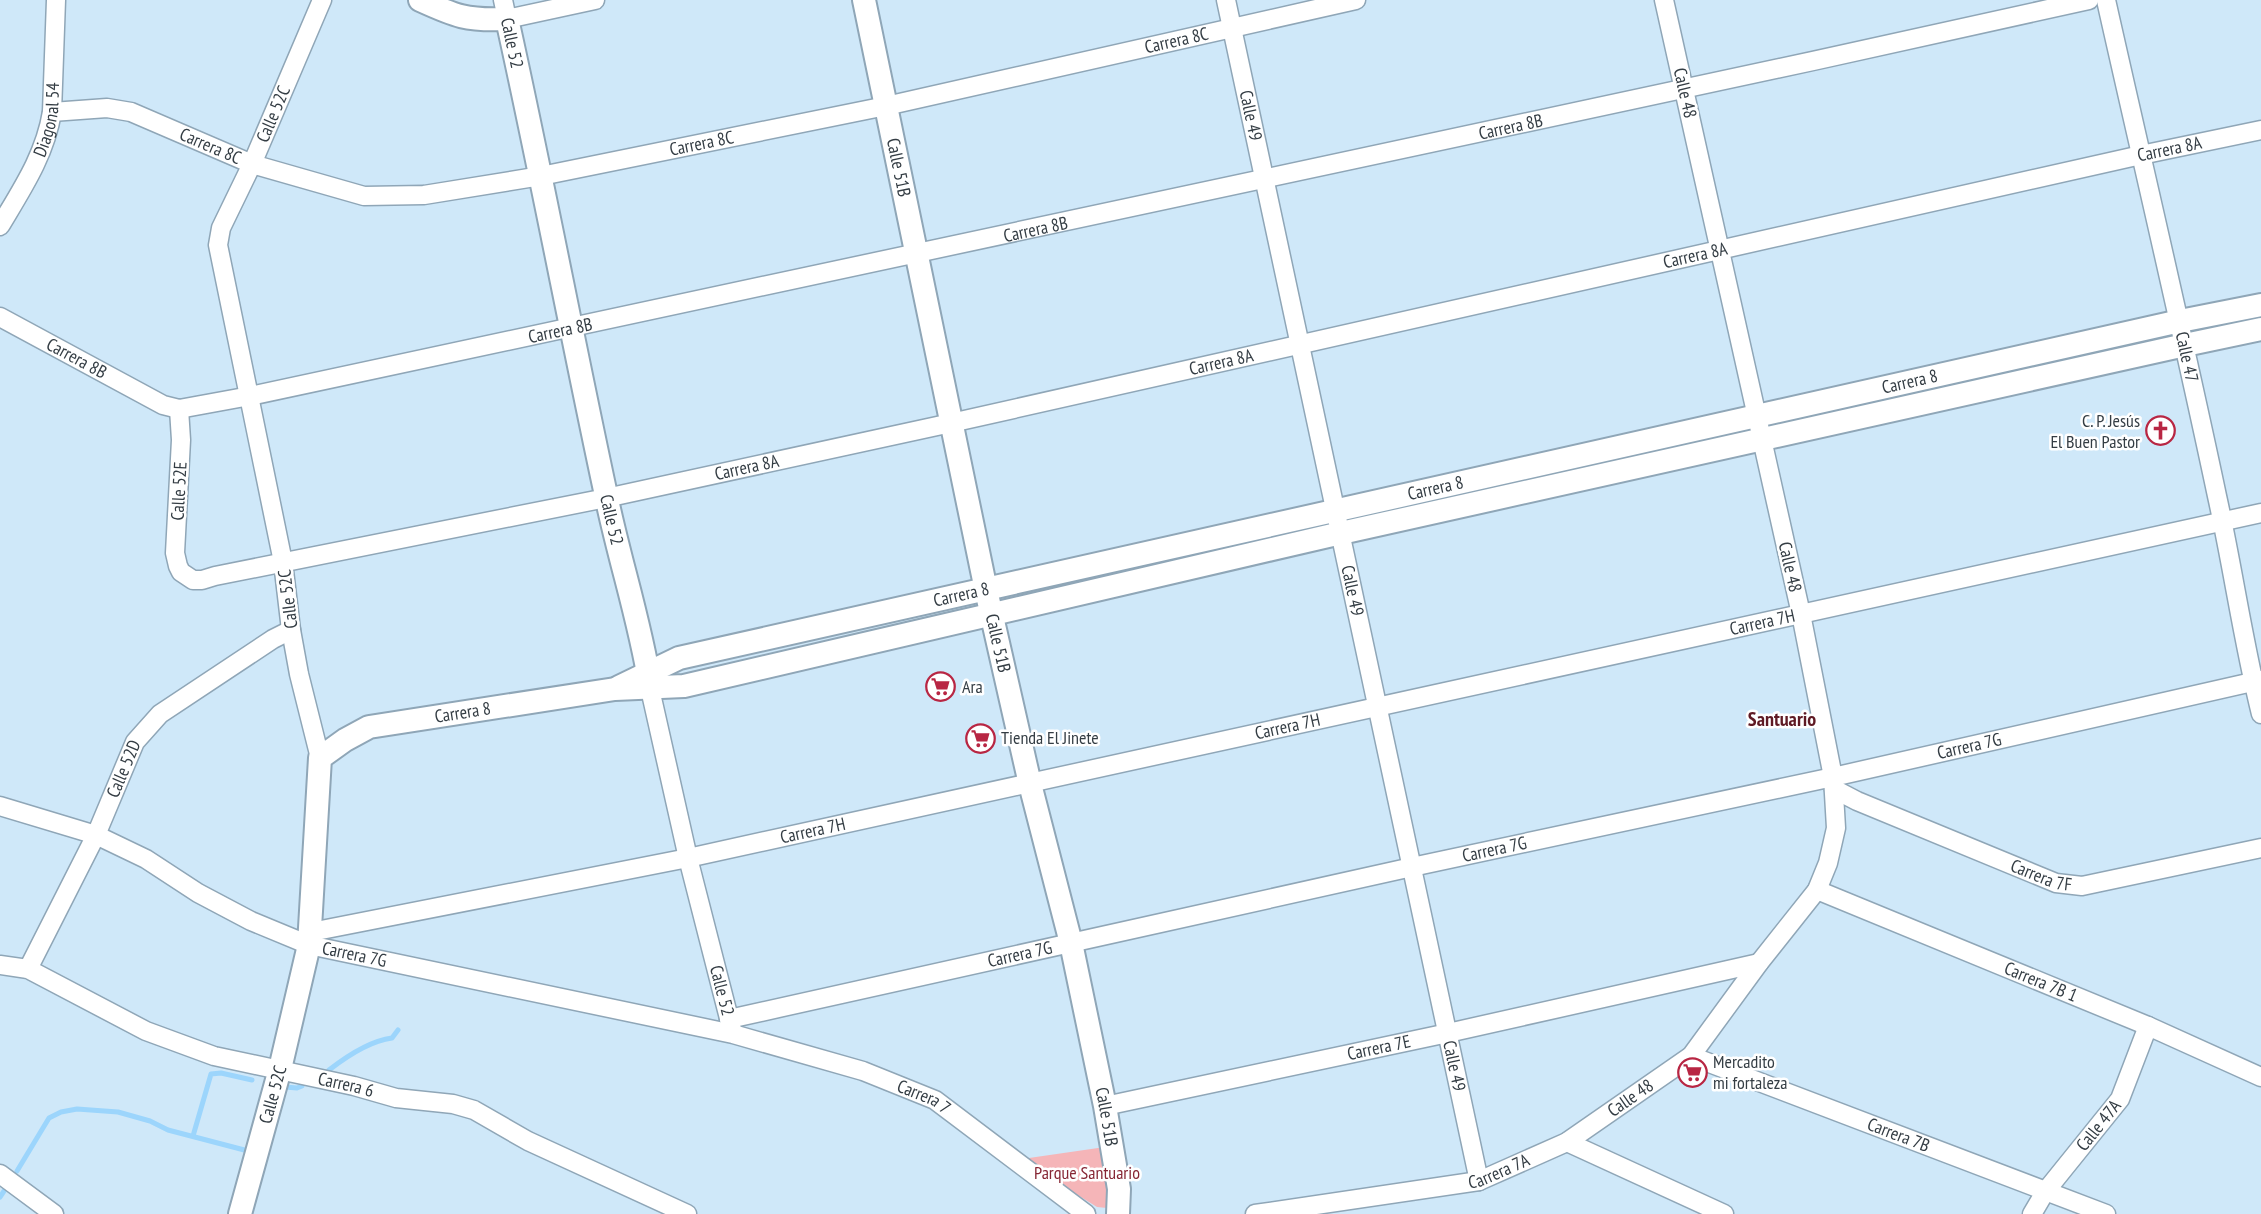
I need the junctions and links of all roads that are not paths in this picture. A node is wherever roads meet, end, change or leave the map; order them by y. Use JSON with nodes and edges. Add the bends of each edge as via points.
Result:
{"nodes":[{"id":1,"x":56,"y":0,"type":"edge"},
{"id":2,"x":322,"y":0,"type":"edge"},
{"id":3,"x":420,"y":0,"type":"edge"},
{"id":4,"x":595,"y":0,"type":"edge"},
{"id":5,"x":864,"y":0,"type":"edge"},
{"id":6,"x":1226,"y":0,"type":"edge"},
{"id":7,"x":1356,"y":0,"type":"edge"},
{"id":8,"x":1664,"y":0,"type":"edge"},
{"id":9,"x":2089,"y":0,"type":"edge"},
{"id":10,"x":2106,"y":0,"type":"edge"},
{"id":11,"x":505,"y":10,"type":"edge"},
{"id":12,"x":1232,"y":27,"type":"junction"},
{"id":13,"x":1685,"y":90,"type":"junction"},
{"id":14,"x":886,"y":106,"type":"junction"},
{"id":15,"x":52,"y":112,"type":"junction"},
{"id":16,"x":2261,"y":130,"type":"edge"},
{"id":17,"x":2141,"y":155,"type":"junction"},
{"id":18,"x":252,"y":164,"type":"junction"},
{"id":19,"x":541,"y":176,"type":"junction"},
{"id":20,"x":1266,"y":180,"type":"junction"},
{"id":21,"x":0,"y":226,"type":"edge"},
{"id":22,"x":1720,"y":250,"type":"junction"},
{"id":23,"x":916,"y":255,"type":"junction"},
{"id":24,"x":2261,"y":305,"type":"edge"},
{"id":25,"x":0,"y":316,"type":"edge"},
{"id":26,"x":2180,"y":321,"type":"junction"},
{"id":27,"x":571,"y":328,"type":"junction"},
{"id":28,"x":2261,"y":329,"type":"edge"},
{"id":29,"x":1301,"y":344,"type":"junction"},
{"id":30,"x":2185,"y":345,"type":"junction"},
{"id":31,"x":250,"y":396,"type":"junction"},
{"id":32,"x":179,"y":409,"type":"junction"},
{"id":33,"x":951,"y":423,"type":"junction"},
{"id":34,"x":1759,"y":429,"type":"junction"},
{"id":35,"x":606,"y":498,"type":"junction"},
{"id":36,"x":1336,"y":510,"type":"junction"},
{"id":37,"x":2261,"y":513,"type":"edge"},
{"id":38,"x":2223,"y":522,"type":"junction"},
{"id":39,"x":1341,"y":533,"type":"junction"},
{"id":40,"x":283,"y":562,"type":"junction"},
{"id":41,"x":182,"y":572,"type":"joint"},
{"id":42,"x":986,"y":590,"type":"junction"},
{"id":43,"x":992,"y":614,"type":"junction"},
{"id":44,"x":1801,"y":614,"type":"junction"},
{"id":45,"x":291,"y":630,"type":"junction"},
{"id":46,"x":649,"y":681,"type":"junction"},
{"id":47,"x":2257,"y":681,"type":"edge"},
{"id":48,"x":1378,"y":707,"type":"junction"},
{"id":49,"x":2261,"y":714,"type":"edge"},
{"id":50,"x":320,"y":758,"type":"junction"},
{"id":51,"x":1833,"y":783,"type":"junction"},
{"id":52,"x":1030,"y":784,"type":"junction"},
{"id":53,"x":0,"y":806,"type":"edge"},
{"id":54,"x":96,"y":835,"type":"junction"},
{"id":55,"x":2261,"y":848,"type":"edge"},
{"id":56,"x":688,"y":858,"type":"junction"},
{"id":57,"x":1412,"y":867,"type":"junction"},
{"id":58,"x":1817,"y":890,"type":"junction"},
{"id":59,"x":310,"y":939,"type":"junction"},
{"id":60,"x":1071,"y":943,"type":"junction"},
{"id":61,"x":1759,"y":963,"type":"junction"},
{"id":62,"x":0,"y":965,"type":"edge"},
{"id":63,"x":28,"y":969,"type":"junction"},
{"id":64,"x":2148,"y":1026,"type":"junction"},
{"id":65,"x":731,"y":1027,"type":"junction"},
{"id":66,"x":1448,"y":1033,"type":"junction"},
{"id":67,"x":1691,"y":1056,"type":"junction"},
{"id":68,"x":280,"y":1069,"type":"junction"},
{"id":69,"x":2261,"y":1077,"type":"edge"},
{"id":70,"x":1105,"y":1106,"type":"junction"},
{"id":71,"x":1567,"y":1142,"type":"junction"},
{"id":72,"x":0,"y":1174,"type":"edge"},
{"id":73,"x":1479,"y":1181,"type":"junction"},
{"id":74,"x":2045,"y":1192,"type":"junction"},
{"id":75,"x":54,"y":1214,"type":"edge"},
{"id":76,"x":240,"y":1214,"type":"edge"},
{"id":77,"x":687,"y":1214,"type":"edge"},
{"id":78,"x":1086,"y":1214,"type":"edge"},
{"id":79,"x":1118,"y":1214,"type":"edge"},
{"id":80,"x":1255,"y":1214,"type":"edge"},
{"id":81,"x":1724,"y":1214,"type":"edge"},
{"id":82,"x":2032,"y":1214,"type":"edge"},
{"id":83,"x":2106,"y":1214,"type":"edge"}],
"edges":[{"from":1,"to":15,"type":"street","name":"Diagonal 54"},
{"from":2,"to":18,"type":"street","name":"Calle 52C"},
{"from":3,"to":11,"type":"street","via":[[460,18],[482,21]]},
{"from":4,"to":11,"type":"street"},
{"from":5,"to":14,"type":"street","name":"Calle 51B"},
{"from":6,"to":12,"type":"street","name":"Calle 49"},
{"from":7,"to":12,"type":"street","name":"Carrera 8C"},
{"from":8,"to":13,"type":"street","name":"Calle 48"},
{"from":9,"to":13,"type":"street","name":"Carrera 8B"},
{"from":10,"to":17,"type":"street","name":"Calle 47"},
{"from":11,"to":19,"type":"street","name":"Calle 52"},
{"from":12,"to":14,"type":"street","name":"Carrera 8C"},
{"from":12,"to":20,"type":"street","name":"Calle 49"},
{"from":13,"to":20,"type":"street","name":"Carrera 8B"},
{"from":13,"to":22,"type":"street","name":"Calle 48"},
{"from":14,"to":19,"type":"street","name":"Carrera 8C"},
{"from":14,"to":23,"type":"street","name":"Calle 51B"},
{"from":15,"to":18,"type":"street","name":"Carrera 8C","via":[[106,108],[131,112]]},
{"from":15,"to":21,"type":"street","name":"Diagonal 54","via":[[44,147]]},
{"from":16,"to":17,"type":"street","name":"Carrera 8A"},
{"from":17,"to":22,"type":"street","name":"Carrera 8A"},
{"from":17,"to":26,"type":"street","name":"Calle 47"},
{"from":18,"to":19,"type":"street","name":"Carrera 8C","via":[[364,196],[424,195]]},
{"from":18,"to":31,"type":"street","name":"Calle 52C","via":[[221,228],[218,245]]},
{"from":19,"to":27,"type":"street","name":"Calle 52"},
{"from":20,"to":23,"type":"street","name":"Carrera 8B"},
{"from":20,"to":29,"type":"street","name":"Calle 49"},
{"from":22,"to":29,"type":"street","name":"Carrera 8A"},
{"from":22,"to":34,"type":"street","name":"Calle 48"},
{"from":23,"to":27,"type":"street","name":"Carrera 8B"},
{"from":23,"to":33,"type":"street","name":"Calle 51B"},
{"from":24,"to":26,"type":"street","name":"Carrera 8"},
{"from":25,"to":32,"type":"street","name":"Carrera 8B","via":[[163,405]]},
{"from":26,"to":30,"type":"street","name":"Calle 47"},
{"from":26,"to":34,"type":"street","name":"Carrera 8"},
{"from":27,"to":31,"type":"street","name":"Carrera 8B"},
{"from":27,"to":35,"type":"street","name":"Calle 52"},
{"from":28,"to":30,"type":"street","name":"Carrera 8"},
{"from":29,"to":33,"type":"street","name":"Carrera 8A"},
{"from":29,"to":36,"type":"street","name":"Calle 49"},
{"from":30,"to":34,"type":"street","name":"Carrera 8"},
{"from":30,"to":38,"type":"street","name":"Calle 47"},
{"from":31,"to":32,"type":"street","name":"Carrera 8B"},
{"from":31,"to":40,"type":"street","name":"Calle 52C"},
{"from":32,"to":41,"type":"street","name":"Calle 52E","via":[[175,553]]},
{"from":33,"to":35,"type":"street","name":"Carrera 8A"},
{"from":33,"to":42,"type":"street","name":"Calle 51B"},
{"from":34,"to":36,"type":"street","name":"Carrera 8"},
{"from":34,"to":39,"type":"street","name":"Carrera 8"},
{"from":34,"to":44,"type":"street","name":"Calle 48"},
{"from":35,"to":40,"type":"street","name":"Carrera 8A"},
{"from":35,"to":46,"type":"street","name":"Calle 52"},
{"from":36,"to":39,"type":"street","name":"Calle 49"},
{"from":36,"to":42,"type":"street","name":"Carrera 8"},
{"from":37,"to":38,"type":"street","name":"Carrera 7H"},
{"from":38,"to":44,"type":"street","name":"Carrera 7H"},
{"from":38,"to":47,"type":"street","name":"Calle 47"},
{"from":39,"to":43,"type":"street","name":"Carrera 8"},
{"from":39,"to":48,"type":"street","name":"Calle 49"},
{"from":40,"to":41,"type":"street","name":"Carrera 8A","via":[[202,580],[193,580]]},
{"from":40,"to":45,"type":"street","name":"Calle 52C"},
{"from":42,"to":43,"type":"street","name":"Calle 51B"},
{"from":42,"to":46,"type":"street","name":"Carrera 8","via":[[680,658]]},
{"from":43,"to":46,"type":"street","name":"Carrera 8","via":[[684,686]]},
{"from":43,"to":52,"type":"street","name":"Calle 51B"},
{"from":44,"to":48,"type":"street","name":"Carrera 7H"},
{"from":44,"to":51,"type":"street","name":"Calle 48"},
{"from":45,"to":50,"type":"street","name":"Calle 52C"},
{"from":45,"to":54,"type":"street","name":"Calle 52D","via":[[160,714],[135,742]]},
{"from":46,"to":50,"type":"street","name":"Carrera 8","via":[[369,728]]},
{"from":46,"to":56,"type":"street","name":"Calle 52"},
{"from":47,"to":49,"type":"street","name":"Calle 47"},
{"from":47,"to":51,"type":"street","name":"Carrera 7G"},
{"from":48,"to":52,"type":"street","name":"Carrera 7H"},
{"from":48,"to":57,"type":"street","name":"Calle 49"},
{"from":50,"to":59,"type":"street","name":"Calle 52C"},
{"from":51,"to":55,"type":"street","name":"Carrera 7F","via":[[1857,801],[2056,883],[2082,886]]},
{"from":51,"to":57,"type":"street","name":"Carrera 7G"},
{"from":51,"to":58,"type":"street","name":"Calle 48","via":[[1836,828]]},
{"from":52,"to":56,"type":"street","name":"Carrera 7H"},
{"from":52,"to":60,"type":"street","name":"Calle 51B"},
{"from":53,"to":54,"type":"street","name":"Carrera 7G"},
{"from":54,"to":59,"type":"street","name":"Carrera 7G","via":[[146,859],[251,921]]},
{"from":54,"to":63,"type":"street","name":"Calle 52D"},
{"from":56,"to":59,"type":"street","name":"Carrera 7H"},
{"from":56,"to":65,"type":"street","name":"Calle 52"},
{"from":57,"to":60,"type":"street","name":"Carrera 7G"},
{"from":57,"to":66,"type":"street","name":"Calle 49"},
{"from":58,"to":61,"type":"street","name":"Calle 48"},
{"from":58,"to":64,"type":"street","name":"Carrera 7B 1"},
{"from":59,"to":65,"type":"street","name":"Carrera 7G","via":[[626,1010]]},
{"from":59,"to":68,"type":"street","name":"Calle 52C"},
{"from":60,"to":65,"type":"street","name":"Carrera 7G"},
{"from":60,"to":70,"type":"street","name":"Calle 51B"},
{"from":61,"to":66,"type":"street","name":"Carrera 7E"},
{"from":61,"to":67,"type":"street","name":"Calle 48"},
{"from":62,"to":63,"type":"street","name":"Carrera 6"},
{"from":63,"to":68,"type":"street","name":"Carrera 6","via":[[146,1031],[214,1056]]},
{"from":64,"to":69,"type":"street","name":"Carrera 7B 1"},
{"from":64,"to":74,"type":"street","name":"Calle 47A","via":[[2120,1099]]},
{"from":65,"to":78,"type":"street","name":"Carrera 7","via":[[864,1071],[935,1100]]},
{"from":66,"to":70,"type":"street","name":"Carrera 7E"},
{"from":66,"to":73,"type":"street","name":"Calle 49"},
{"from":67,"to":71,"type":"street","name":"Calle 48"},
{"from":67,"to":74,"type":"street","name":"Carrera 7B"},
{"from":68,"to":76,"type":"street","name":"Calle 52C"},
{"from":68,"to":77,"type":"street","name":"Carrera 6","via":[[396,1098],[474,1110],[528,1141]]},
{"from":70,"to":79,"type":"street","name":"Calle 51B","via":[[1119,1189]]},
{"from":71,"to":73,"type":"street","name":"Carrera 7A"},
{"from":71,"to":81,"type":"street"},
{"from":72,"to":75,"type":"street"},
{"from":73,"to":80,"type":"street","name":"Carrera 7A"},
{"from":74,"to":82,"type":"street","name":"Calle 47A"},
{"from":74,"to":83,"type":"street","name":"Carrera 7B"}]}
